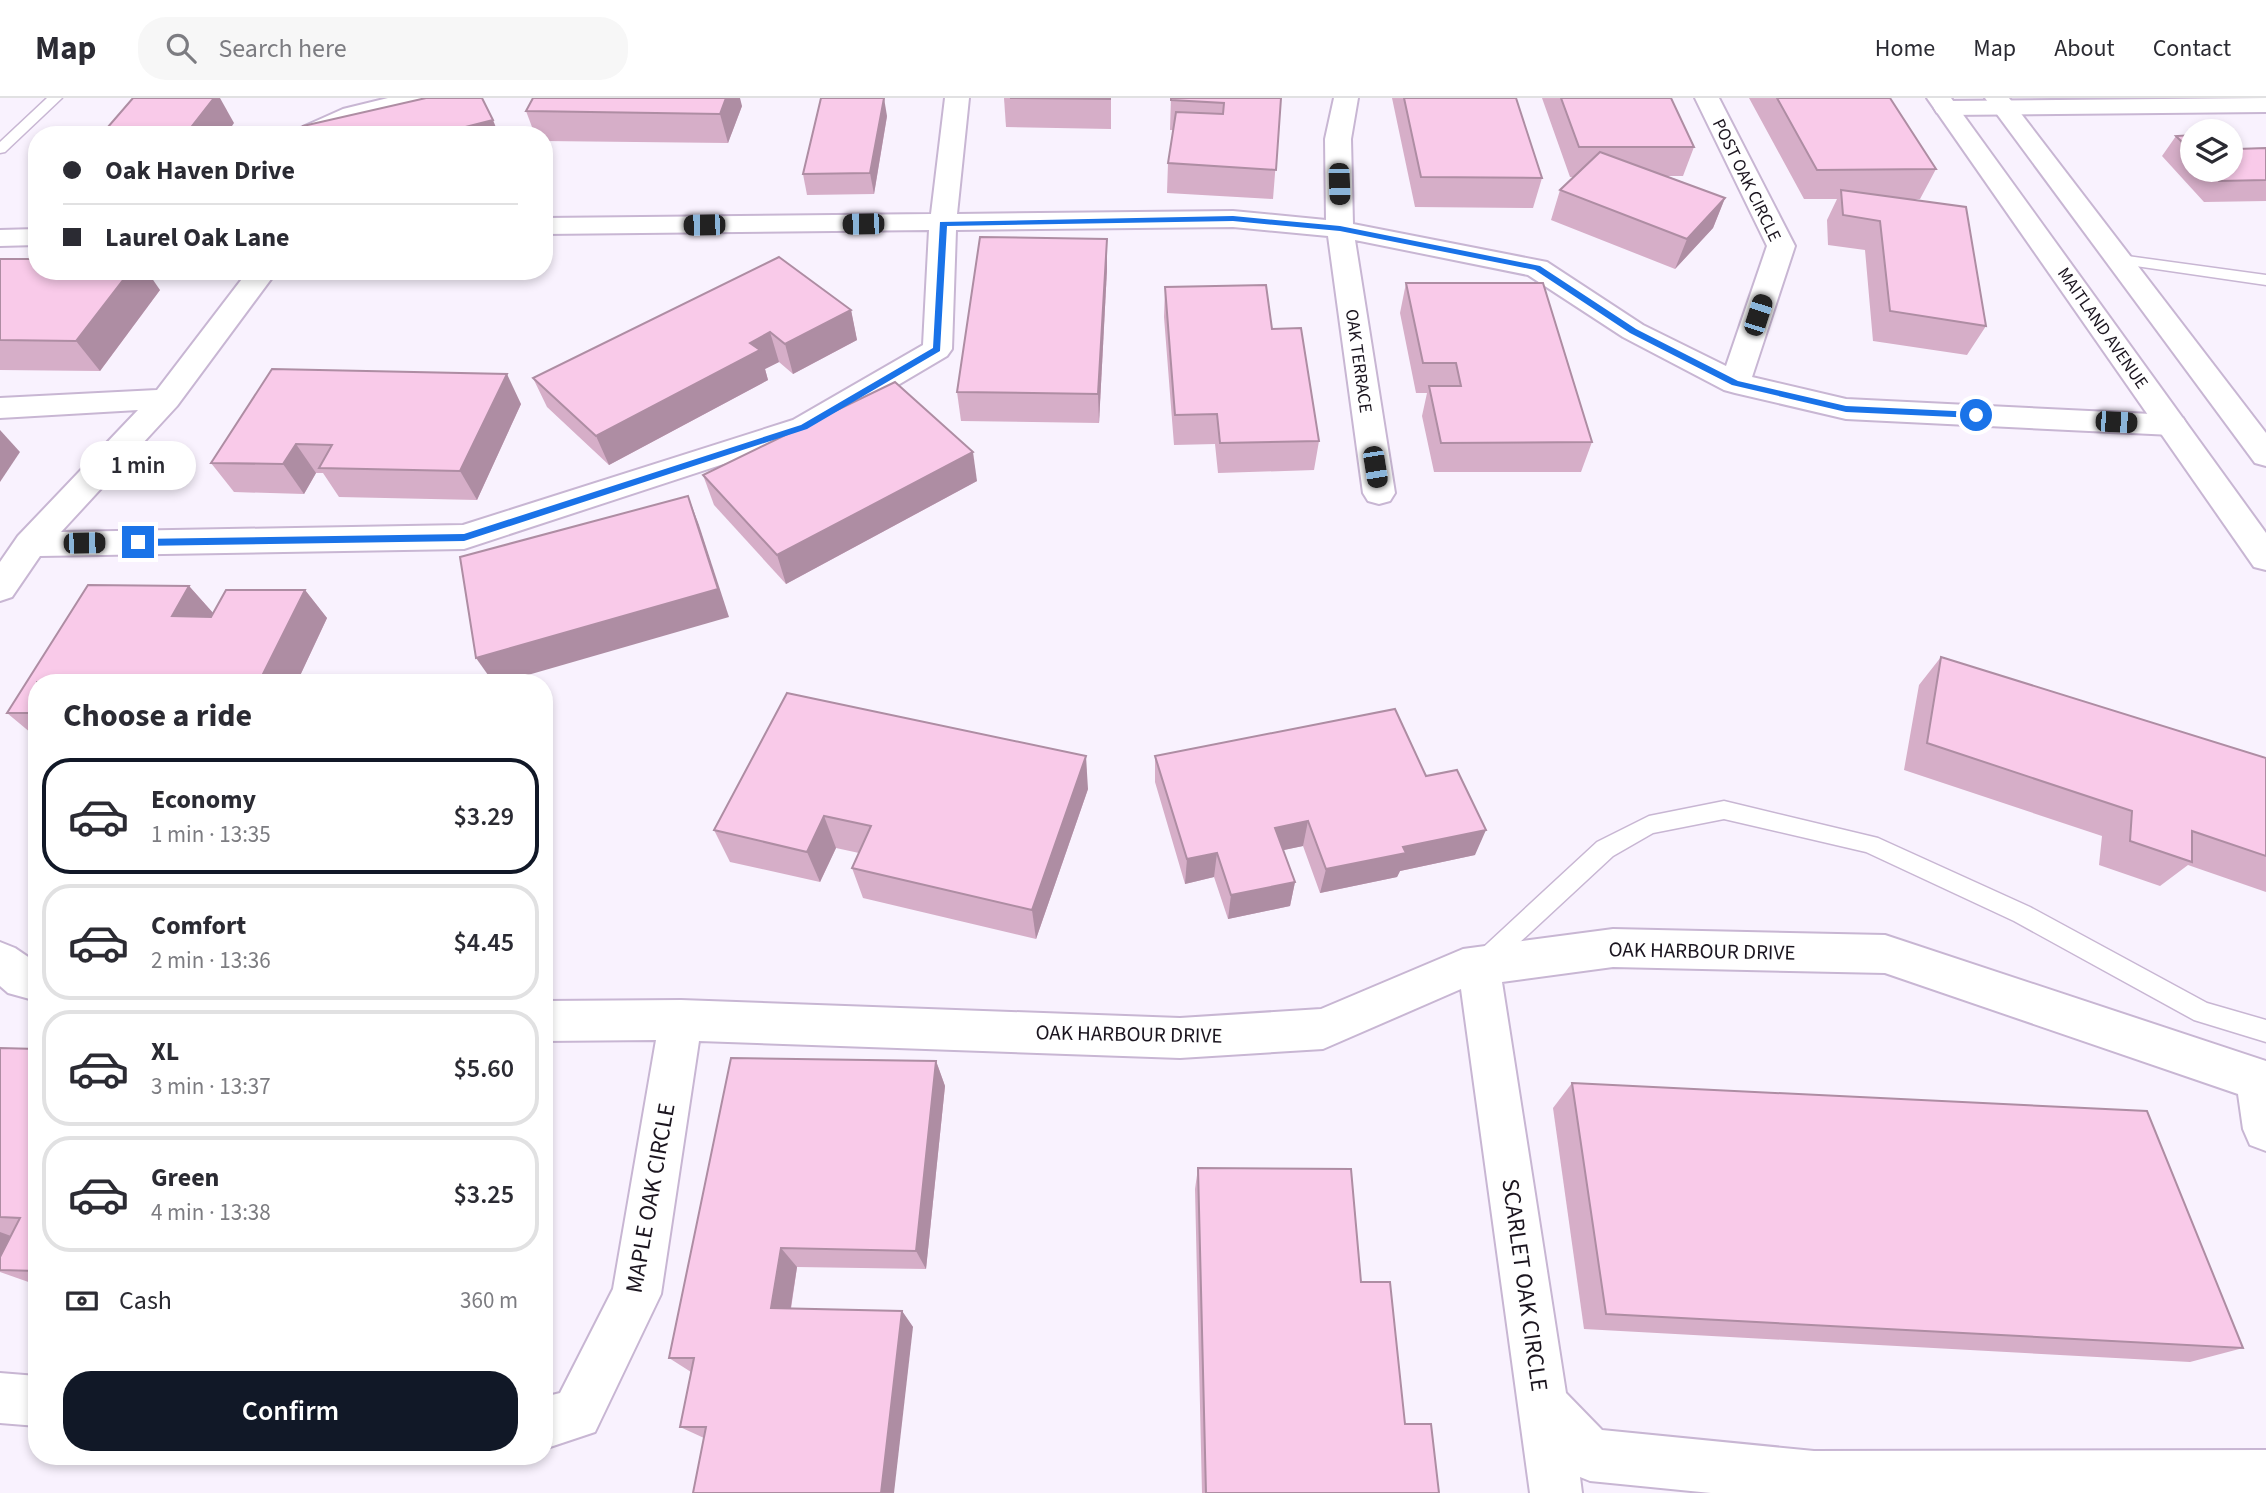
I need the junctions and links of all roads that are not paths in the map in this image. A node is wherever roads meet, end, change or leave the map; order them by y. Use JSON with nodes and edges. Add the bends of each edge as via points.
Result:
{"nodes":[{"id":1,"x":55,"y":98,"type":"edge"},
{"id":2,"x":418,"y":98,"type":"edge"},
{"id":3,"x":957,"y":98,"type":"edge"},
{"id":4,"x":1346,"y":98,"type":"edge"},
{"id":5,"x":1707,"y":98,"type":"edge"},
{"id":6,"x":1943,"y":103,"type":"edge"},
{"id":7,"x":2001,"y":103,"type":"edge"},
{"id":8,"x":2266,"y":105,"type":"edge"},
{"id":9,"x":325,"y":126,"type":"edge"},
{"id":10,"x":0,"y":149,"type":"edge"},
{"id":11,"x":943,"y":223,"type":"junction"},
{"id":12,"x":553,"y":226,"type":"edge"},
{"id":13,"x":1340,"y":229,"type":"junction"},
{"id":14,"x":28,"y":237,"type":"edge"},
{"id":15,"x":0,"y":238,"type":"edge"},
{"id":16,"x":2120,"y":260,"type":"junction"},
{"id":17,"x":255,"y":280,"type":"edge"},
{"id":18,"x":2266,"y":280,"type":"edge"},
{"id":19,"x":1735,"y":383,"type":"junction"},
{"id":20,"x":166,"y":399,"type":"junction"},
{"id":21,"x":0,"y":408,"type":"edge"},
{"id":22,"x":2255,"y":424,"type":"edge"},
{"id":23,"x":2172,"y":425,"type":"junction"},
{"id":24,"x":2266,"y":455,"type":"edge"},
{"id":25,"x":1379,"y":493,"type":"dead end"},
{"id":26,"x":30,"y":544,"type":"junction"},
{"id":27,"x":2266,"y":558,"type":"edge"},
{"id":28,"x":0,"y":589,"type":"edge"},
{"id":29,"x":0,"y":961,"type":"edge"},
{"id":30,"x":1479,"y":966,"type":"junction"},
{"id":31,"x":28,"y":980,"type":"edge"},
{"id":32,"x":681,"y":1020,"type":"junction"},
{"id":33,"x":553,"y":1021,"type":"edge"},
{"id":34,"x":2266,"y":1031,"type":"edge"},
{"id":35,"x":2262,"y":1082,"type":"edge"},
{"id":36,"x":2266,"y":1129,"type":"edge"},
{"id":37,"x":0,"y":1398,"type":"edge"},
{"id":38,"x":28,"y":1400,"type":"edge"},
{"id":39,"x":1542,"y":1405,"type":"junction"},
{"id":40,"x":553,"y":1421,"type":"edge"},
{"id":41,"x":2266,"y":1476,"type":"edge"},
{"id":42,"x":1556,"y":1493,"type":"edge"}],
"edges":[{"from":1,"to":10,"type":"lane"},
{"from":2,"to":9,"type":"street","via":[[352,114]]},
{"from":3,"to":11,"type":"street"},
{"from":4,"to":13,"type":"street","via":[[1338,139]]},
{"from":5,"to":19,"type":"street","name":"POST OAK CIRCLE","via":[[1781,246]]},
{"from":6,"to":7,"type":"street"},
{"from":6,"to":23,"type":"street","name":"MAITLAND AVENUE"},
{"from":7,"to":8,"type":"street"},
{"from":7,"to":16,"type":"street"},
{"from":11,"to":12,"type":"street"},
{"from":11,"to":13,"type":"street","via":[[1233,219]]},
{"from":11,"to":26,"type":"street","via":[[937,349],[804,427],[464,537]]},
{"from":13,"to":19,"type":"street","via":[[1538,268],[1633,331]]},
{"from":13,"to":25,"type":"street","name":"OAK TERRACE"},
{"from":14,"to":15,"type":"street"},
{"from":16,"to":18,"type":"lane"},
{"from":16,"to":22,"type":"street"},
{"from":17,"to":20,"type":"street"},
{"from":19,"to":23,"type":"street","via":[[1846,409]]},
{"from":20,"to":21,"type":"street"},
{"from":20,"to":26,"type":"street"},
{"from":22,"to":23,"type":"street"},
{"from":22,"to":24,"type":"street"},
{"from":23,"to":27,"type":"street","name":"MAITLAND AVENUE"},
{"from":26,"to":28,"type":"street"},
{"from":29,"to":31,"type":"street"},
{"from":30,"to":32,"type":"street","name":"OAK HARBOUR DRIVE","via":[[1463,968],[1323,1029],[1180,1038]]},
{"from":30,"to":34,"type":"lane","via":[[1605,849],[1649,825],[1724,810],[1870,844],[2022,914],[2202,1012]]},
{"from":30,"to":35,"type":"street","name":"OAK HARBOUR DRIVE","via":[[1614,948],[1885,954]]},
{"from":30,"to":39,"type":"street","name":"SCARLET OAK CIRCLE"},
{"from":32,"to":33,"type":"street","name":"OAK HARBOUR DRIVE"},
{"from":32,"to":40,"type":"street","name":"MAPLE OAK CIRCLE","via":[[637,1294],[577,1415]]},
{"from":35,"to":36,"type":"street"},
{"from":37,"to":38,"type":"street"},
{"from":39,"to":41,"type":"street","name":"SCARLET OAK CIRCLE","via":[[1590,1455],[1617,1458],[1814,1477]]},
{"from":39,"to":42,"type":"street"}]}
